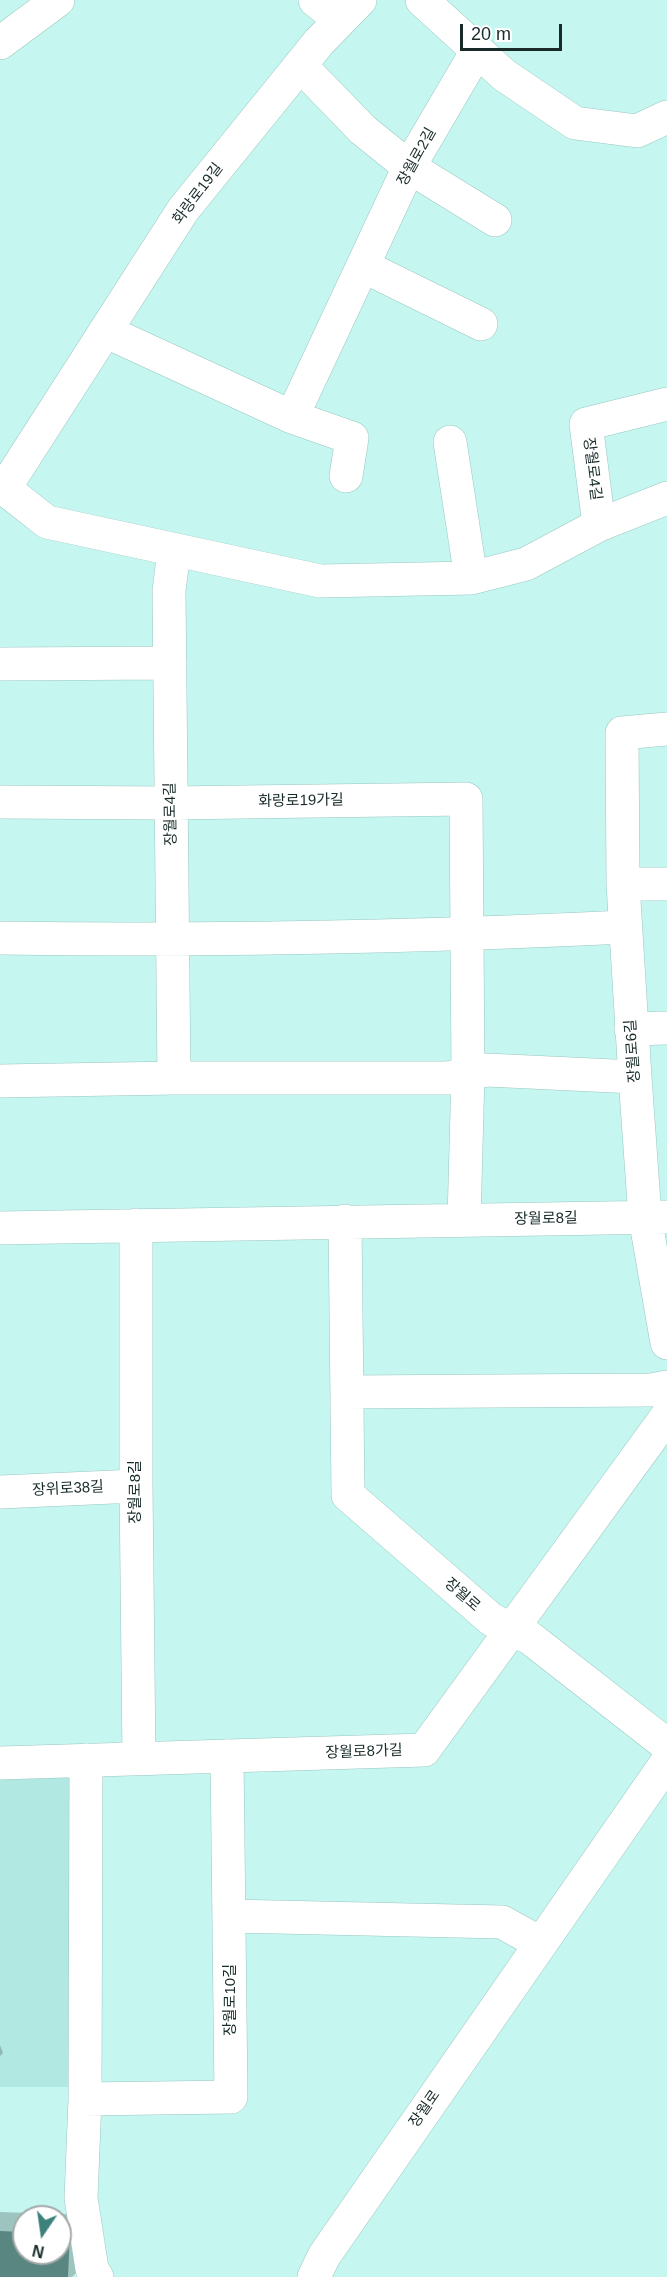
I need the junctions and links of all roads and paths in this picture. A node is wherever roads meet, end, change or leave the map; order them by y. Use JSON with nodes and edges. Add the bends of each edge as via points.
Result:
{"nodes":[{"id":1,"x":58,"y":0,"type":"edge"},
{"id":2,"x":315,"y":0,"type":"edge"},
{"id":3,"x":422,"y":0,"type":"edge"},
{"id":4,"x":350,"y":10,"type":"edge"},
{"id":5,"x":0,"y":43,"type":"edge"},
{"id":6,"x":477,"y":51,"type":"junction"},
{"id":7,"x":300,"y":65,"type":"junction"},
{"id":8,"x":667,"y":117,"type":"edge"},
{"id":9,"x":409,"y":167,"type":"junction"},
{"id":10,"x":495,"y":219,"type":"dead end"},
{"id":11,"x":363,"y":266,"type":"junction"},
{"id":12,"x":481,"y":324,"type":"dead end"},
{"id":13,"x":105,"y":331,"type":"junction"},
{"id":14,"x":667,"y":404,"type":"edge"},
{"id":15,"x":292,"y":417,"type":"junction"},
{"id":16,"x":450,"y":441,"type":"dead end"},
{"id":17,"x":346,"y":477,"type":"dead end"},
{"id":18,"x":1,"y":488,"type":"edge"},
{"id":19,"x":667,"y":498,"type":"edge"},
{"id":20,"x":599,"y":525,"type":"junction"},
{"id":21,"x":174,"y":550,"type":"junction"},
{"id":22,"x":471,"y":578,"type":"junction"},
{"id":23,"x":170,"y":663,"type":"junction"},
{"id":24,"x":0,"y":664,"type":"edge"},
{"id":25,"x":667,"y":729,"type":"edge"},
{"id":26,"x":0,"y":802,"type":"edge"},
{"id":27,"x":171,"y":803,"type":"junction"},
{"id":28,"x":623,"y":884,"type":"junction"},
{"id":29,"x":667,"y":884,"type":"edge"},
{"id":30,"x":625,"y":927,"type":"junction"},
{"id":31,"x":465,"y":934,"type":"junction"},
{"id":32,"x":0,"y":938,"type":"edge"},
{"id":33,"x":172,"y":940,"type":"junction"},
{"id":34,"x":667,"y":1028,"type":"edge"},
{"id":35,"x":631,"y":1029,"type":"junction"},
{"id":36,"x":468,"y":1074,"type":"junction"},
{"id":37,"x":635,"y":1077,"type":"junction"},
{"id":38,"x":174,"y":1078,"type":"junction"},
{"id":39,"x":0,"y":1081,"type":"edge"},
{"id":40,"x":656,"y":1217,"type":"edge"},
{"id":41,"x":464,"y":1220,"type":"junction"},
{"id":42,"x":345,"y":1221,"type":"junction"},
{"id":43,"x":136,"y":1225,"type":"junction"},
{"id":44,"x":0,"y":1228,"type":"edge"},
{"id":45,"x":667,"y":1343,"type":"edge"},
{"id":46,"x":667,"y":1387,"type":"edge"},
{"id":47,"x":347,"y":1392,"type":"junction"},
{"id":48,"x":667,"y":1416,"type":"edge"},
{"id":49,"x":136,"y":1486,"type":"junction"},
{"id":50,"x":0,"y":1492,"type":"edge"},
{"id":51,"x":511,"y":1629,"type":"junction"},
{"id":52,"x":667,"y":1745,"type":"edge"},
{"id":53,"x":227,"y":1756,"type":"junction"},
{"id":54,"x":139,"y":1758,"type":"junction"},
{"id":55,"x":86,"y":1760,"type":"junction"},
{"id":56,"x":667,"y":1762,"type":"edge"},
{"id":57,"x":0,"y":1763,"type":"edge"},
{"id":58,"x":230,"y":1916,"type":"junction"},
{"id":59,"x":540,"y":1943,"type":"junction"},
{"id":60,"x":84,"y":2098,"type":"junction"},
{"id":61,"x":97,"y":2277,"type":"edge"},
{"id":62,"x":314,"y":2277,"type":"edge"}],
"edges":[{"from":1,"to":5,"type":"street"},
{"from":2,"to":4,"type":"street","name":"화랑로19길"},
{"from":3,"to":6,"type":"street"},
{"from":4,"to":7,"type":"street","name":"화랑로19길"},
{"from":6,"to":8,"type":"street","via":[[504,75],[575,123],[637,131]]},
{"from":6,"to":9,"type":"street","name":"장월로2길"},
{"from":7,"to":9,"type":"street","via":[[363,130]]},
{"from":7,"to":13,"type":"street","name":"화랑로19길","via":[[183,210]]},
{"from":9,"to":10,"type":"street"},
{"from":9,"to":11,"type":"street","name":"장월로2길"},
{"from":11,"to":12,"type":"street"},
{"from":11,"to":15,"type":"street","name":"장월로2길"},
{"from":13,"to":15,"type":"street"},
{"from":13,"to":18,"type":"street","name":"화랑로19길"},
{"from":14,"to":20,"type":"street","name":"장월로4길","via":[[586,424]]},
{"from":15,"to":17,"type":"street","via":[[352,438]]},
{"from":16,"to":22,"type":"street"},
{"from":18,"to":21,"type":"street","name":"장월로4길","via":[[47,522]]},
{"from":19,"to":20,"type":"street","name":"장월로4길"},
{"from":20,"to":22,"type":"street","name":"장월로4길","via":[[526,564]]},
{"from":21,"to":22,"type":"street","name":"장월로4길","via":[[320,581]]},
{"from":21,"to":23,"type":"street","name":"장월로4길","via":[[169,591]]},
{"from":23,"to":24,"type":"street"},
{"from":23,"to":27,"type":"street","name":"장월로4길"},
{"from":25,"to":28,"type":"street","name":"장월로6길","via":[[622,733]]},
{"from":26,"to":27,"type":"street","name":"화랑로19가길"},
{"from":27,"to":31,"type":"street","name":"화랑로19가길","via":[[466,799]]},
{"from":27,"to":33,"type":"street","name":"장월로4길"},
{"from":28,"to":29,"type":"street"},
{"from":28,"to":30,"type":"street","name":"장월로6길"},
{"from":30,"to":31,"type":"street"},
{"from":30,"to":35,"type":"street","name":"장월로6길"},
{"from":31,"to":33,"type":"street"},
{"from":31,"to":36,"type":"street","name":"화랑로19가길"},
{"from":32,"to":33,"type":"street"},
{"from":33,"to":38,"type":"street","name":"장월로4길"},
{"from":34,"to":35,"type":"street"},
{"from":35,"to":37,"type":"street","name":"장월로6길"},
{"from":36,"to":37,"type":"street","via":[[487,1070]]},
{"from":36,"to":38,"type":"street","via":[[448,1078]]},
{"from":36,"to":41,"type":"street","name":"화랑로19가길"},
{"from":37,"to":40,"type":"street","name":"장월로6길"},
{"from":38,"to":39,"type":"street"},
{"from":40,"to":41,"type":"street","name":"장월로8길"},
{"from":40,"to":45,"type":"street"},
{"from":41,"to":42,"type":"street","name":"장월로8길"},
{"from":42,"to":43,"type":"street","name":"장월로8길"},
{"from":42,"to":47,"type":"street","name":"장월로"},
{"from":43,"to":44,"type":"street","name":"장월로8길"},
{"from":43,"to":49,"type":"street","name":"장월로8길"},
{"from":46,"to":47,"type":"street"},
{"from":47,"to":51,"type":"street","name":"장월로","via":[[348,1495],[492,1620]]},
{"from":48,"to":51,"type":"street","name":"장월로8가길"},
{"from":49,"to":50,"type":"street","name":"장위로38길"},
{"from":49,"to":54,"type":"street","name":"장월로8길"},
{"from":51,"to":52,"type":"street","name":"장월로","via":[[530,1638]]},
{"from":51,"to":53,"type":"street","name":"장월로8가길","via":[[424,1750]]},
{"from":53,"to":54,"type":"street","name":"장월로8가길"},
{"from":53,"to":58,"type":"street","name":"장월로10길"},
{"from":54,"to":55,"type":"street","name":"장월로8가길"},
{"from":55,"to":57,"type":"street","name":"장월로8가길"},
{"from":55,"to":60,"type":"street"},
{"from":56,"to":59,"type":"street","name":"장월로"},
{"from":58,"to":59,"type":"street","via":[[502,1922]]},
{"from":58,"to":60,"type":"street","name":"장월로10길","via":[[231,2097]]},
{"from":59,"to":62,"type":"street","name":"장월로","via":[[324,2256]]},
{"from":60,"to":61,"type":"street","via":[[81,2198],[92,2269]]}]}
